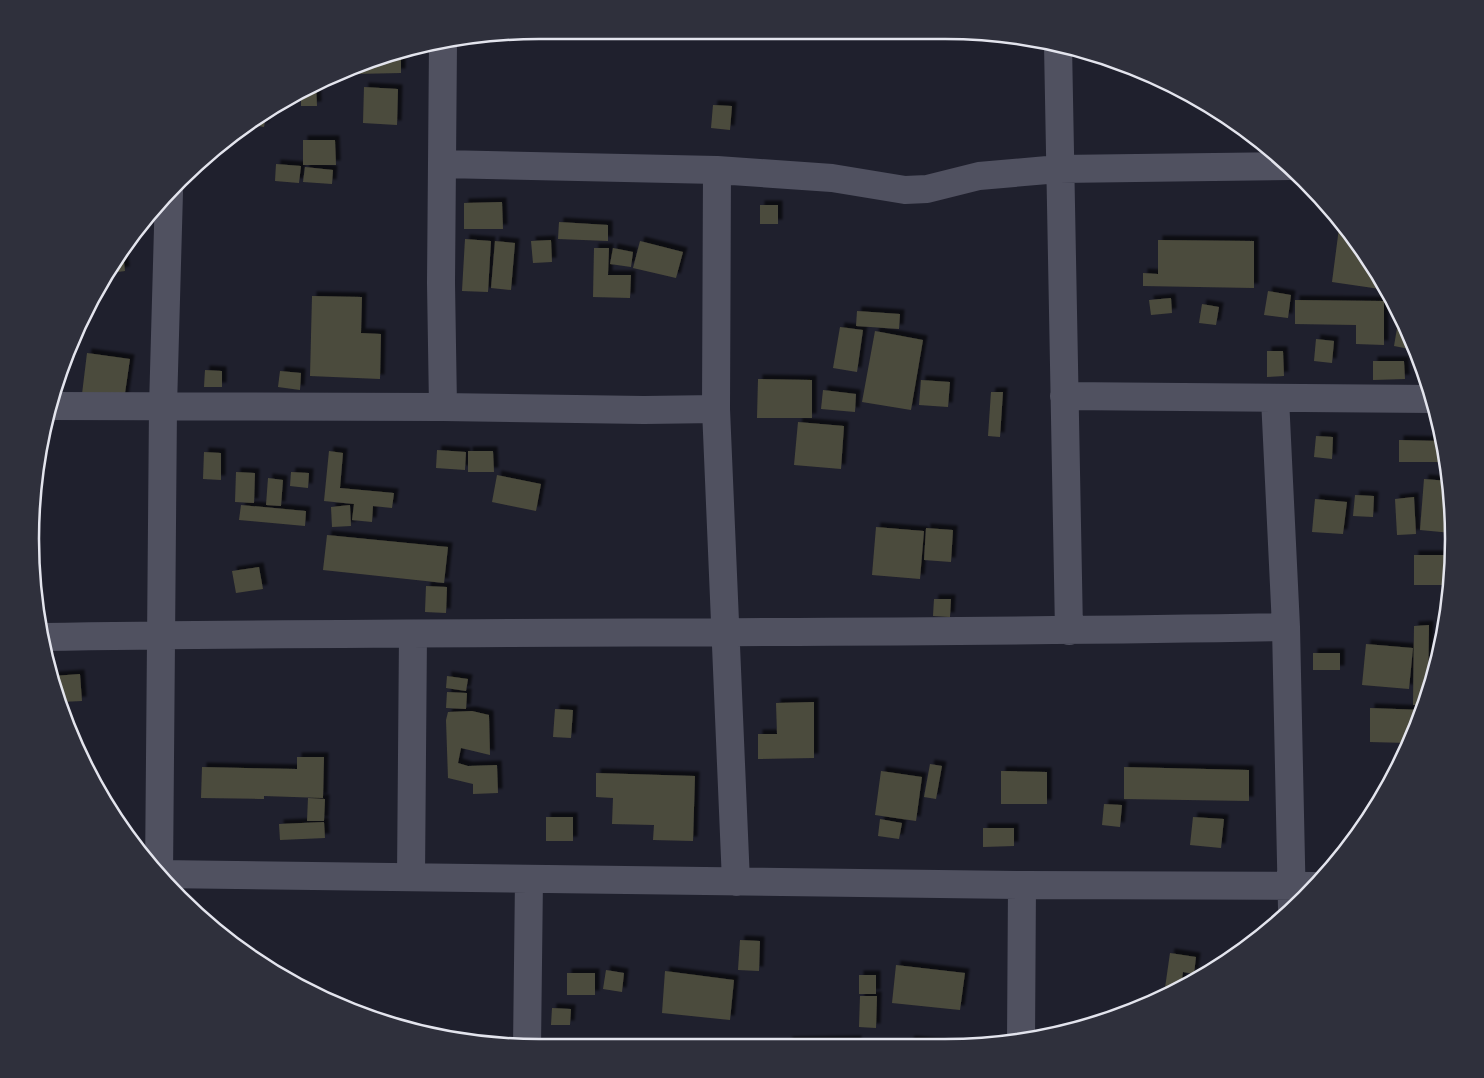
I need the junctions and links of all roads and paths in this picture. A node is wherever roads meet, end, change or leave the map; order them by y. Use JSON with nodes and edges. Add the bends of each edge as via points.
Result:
{"nodes":[{"id":1,"x":443,"y":48,"type":"edge"},
{"id":2,"x":1058,"y":52,"type":"edge"},
{"id":3,"x":442,"y":164,"type":"junction"},
{"id":4,"x":1278,"y":166,"type":"edge"},
{"id":5,"x":717,"y":170,"type":"junction"},
{"id":6,"x":1059,"y":170,"type":"junction"},
{"id":7,"x":169,"y":203,"type":"edge"},
{"id":8,"x":1064,"y":396,"type":"junction"},
{"id":9,"x":1275,"y":398,"type":"junction"},
{"id":10,"x":1425,"y":399,"type":"edge"},
{"id":11,"x":57,"y":406,"type":"edge"},
{"id":12,"x":443,"y":406,"type":"junction"},
{"id":13,"x":163,"y":407,"type":"junction"},
{"id":14,"x":716,"y":409,"type":"junction"},
{"id":15,"x":1286,"y":627,"type":"junction"},
{"id":16,"x":725,"y":631,"type":"junction"},
{"id":17,"x":1069,"y":631,"type":"junction"},
{"id":18,"x":413,"y":634,"type":"junction"},
{"id":19,"x":160,"y":635,"type":"junction"},
{"id":20,"x":48,"y":637,"type":"edge"},
{"id":21,"x":159,"y":864,"type":"edge"},
{"id":22,"x":168,"y":874,"type":"edge"},
{"id":23,"x":411,"y":877,"type":"junction"},
{"id":24,"x":530,"y":879,"type":"junction"},
{"id":25,"x":736,"y":882,"type":"junction"},
{"id":26,"x":1022,"y":885,"type":"junction"},
{"id":27,"x":1300,"y":892,"type":"edge"},
{"id":28,"x":1300,"y":893,"type":"edge"},
{"id":29,"x":1021,"y":1033,"type":"edge"},
{"id":30,"x":527,"y":1039,"type":"edge"}],
"edges":[{"from":1,"to":3,"type":"street"},
{"from":2,"to":6,"type":"street"},
{"from":3,"to":5,"type":"street"},
{"from":3,"to":12,"type":"street"},
{"from":4,"to":6,"type":"street"},
{"from":5,"to":6,"type":"street","via":[[832,178],[905,190],[927,189],[979,176]]},
{"from":5,"to":14,"type":"street"},
{"from":6,"to":8,"type":"street"},
{"from":7,"to":13,"type":"street"},
{"from":8,"to":9,"type":"street"},
{"from":8,"to":17,"type":"street"},
{"from":9,"to":10,"type":"street"},
{"from":9,"to":15,"type":"street"},
{"from":11,"to":13,"type":"street"},
{"from":12,"to":13,"type":"street"},
{"from":12,"to":14,"type":"street"},
{"from":13,"to":19,"type":"street"},
{"from":14,"to":16,"type":"street"},
{"from":15,"to":17,"type":"street"},
{"from":15,"to":27,"type":"street"},
{"from":16,"to":17,"type":"street"},
{"from":16,"to":18,"type":"street"},
{"from":16,"to":25,"type":"street"},
{"from":18,"to":19,"type":"street"},
{"from":18,"to":23,"type":"street"},
{"from":19,"to":20,"type":"street"},
{"from":19,"to":21,"type":"street"},
{"from":22,"to":23,"type":"street"},
{"from":23,"to":24,"type":"street"},
{"from":24,"to":25,"type":"street"},
{"from":24,"to":30,"type":"street"},
{"from":25,"to":26,"type":"street"},
{"from":26,"to":28,"type":"street"},
{"from":26,"to":29,"type":"street"}]}
